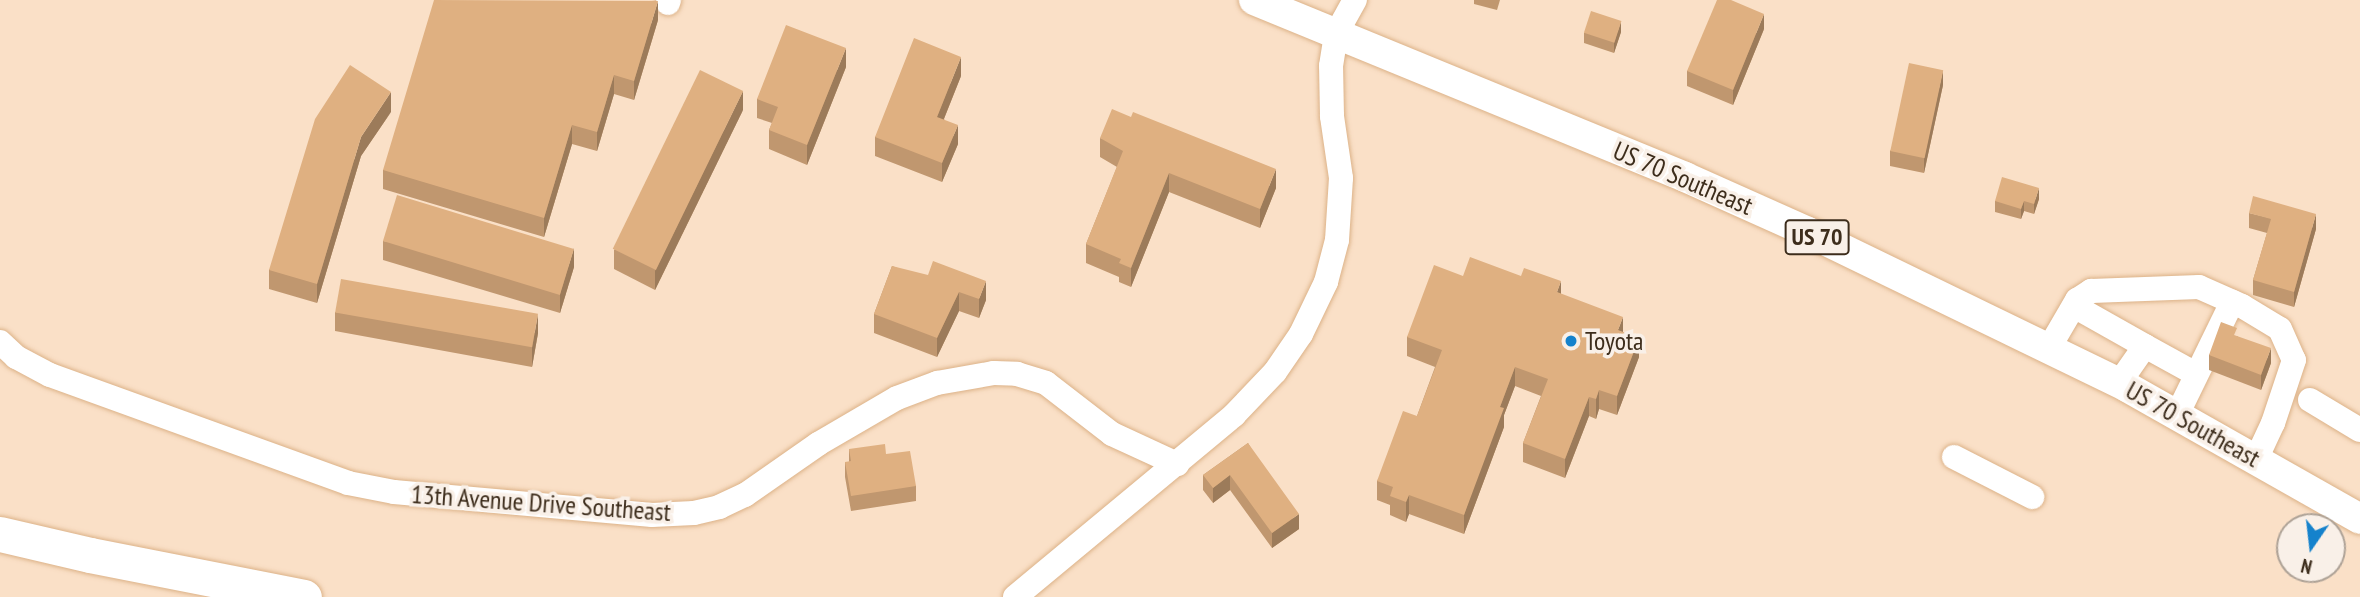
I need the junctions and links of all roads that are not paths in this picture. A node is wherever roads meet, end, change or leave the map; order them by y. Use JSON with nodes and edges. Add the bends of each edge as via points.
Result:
{"nodes":[{"id":1,"x":1254,"y":0,"type":"edge"},
{"id":2,"x":1355,"y":0,"type":"edge"},
{"id":3,"x":1336,"y":34,"type":"junction"},
{"id":4,"x":2232,"y":302,"type":"junction"},
{"id":5,"x":2074,"y":306,"type":"junction"},
{"id":6,"x":0,"y":342,"type":"edge"},
{"id":7,"x":2145,"y":345,"type":"junction"},
{"id":8,"x":2049,"y":348,"type":"junction"},
{"id":9,"x":2196,"y":374,"type":"junction"},
{"id":10,"x":2119,"y":383,"type":"junction"},
{"id":11,"x":2310,"y":400,"type":"dead end"},
{"id":12,"x":2177,"y":415,"type":"junction"},
{"id":13,"x":2360,"y":430,"type":"edge"},
{"id":14,"x":1954,"y":457,"type":"dead end"},
{"id":15,"x":2256,"y":458,"type":"junction"},
{"id":16,"x":1177,"y":464,"type":"junction"},
{"id":17,"x":2032,"y":497,"type":"dead end"},
{"id":18,"x":2358,"y":512,"type":"edge"},
{"id":19,"x":0,"y":534,"type":"edge"},
{"id":20,"x":304,"y":597,"type":"edge"},
{"id":21,"x":1015,"y":597,"type":"edge"}],
"edges":[{"from":1,"to":3,"type":"main road","name":"US 70 Southeast","number":"US 70"},
{"from":2,"to":3,"type":"street"},
{"from":3,"to":8,"type":"main road","name":"US 70 Southeast","number":"US 70","via":[[1685,177]]},
{"from":3,"to":16,"type":"street","via":[[1330,91],[1341,209],[1326,282],[1301,334],[1275,372]]},
{"from":4,"to":5,"type":"street","via":[[2199,288],[2091,291]]},
{"from":4,"to":9,"type":"street"},
{"from":4,"to":15,"type":"street","via":[[2280,329],[2294,360]]},
{"from":5,"to":7,"type":"street"},
{"from":5,"to":8,"type":"street"},
{"from":6,"to":16,"type":"street","name":"13th Avenue Drive Southeast","via":[[50,375],[348,483],[394,492],[652,515],[694,513],[745,495],[818,444],[897,398],[937,383],[994,373],[1046,383],[1112,434]]},
{"from":7,"to":9,"type":"street"},
{"from":7,"to":10,"type":"street"},
{"from":8,"to":10,"type":"main road","name":"US 70 Southeast","number":"US 70"},
{"from":9,"to":12,"type":"street"},
{"from":10,"to":12,"type":"main road","name":"US 70 Southeast","number":"US 70"},
{"from":11,"to":13,"type":"street"},
{"from":12,"to":15,"type":"main road","name":"US 70 Southeast","number":"US 70"},
{"from":14,"to":17,"type":"street"},
{"from":15,"to":18,"type":"main road","name":"US 70 Southeast","number":"US 70"},
{"from":16,"to":21,"type":"street"},
{"from":19,"to":20,"type":"highway"}]}
